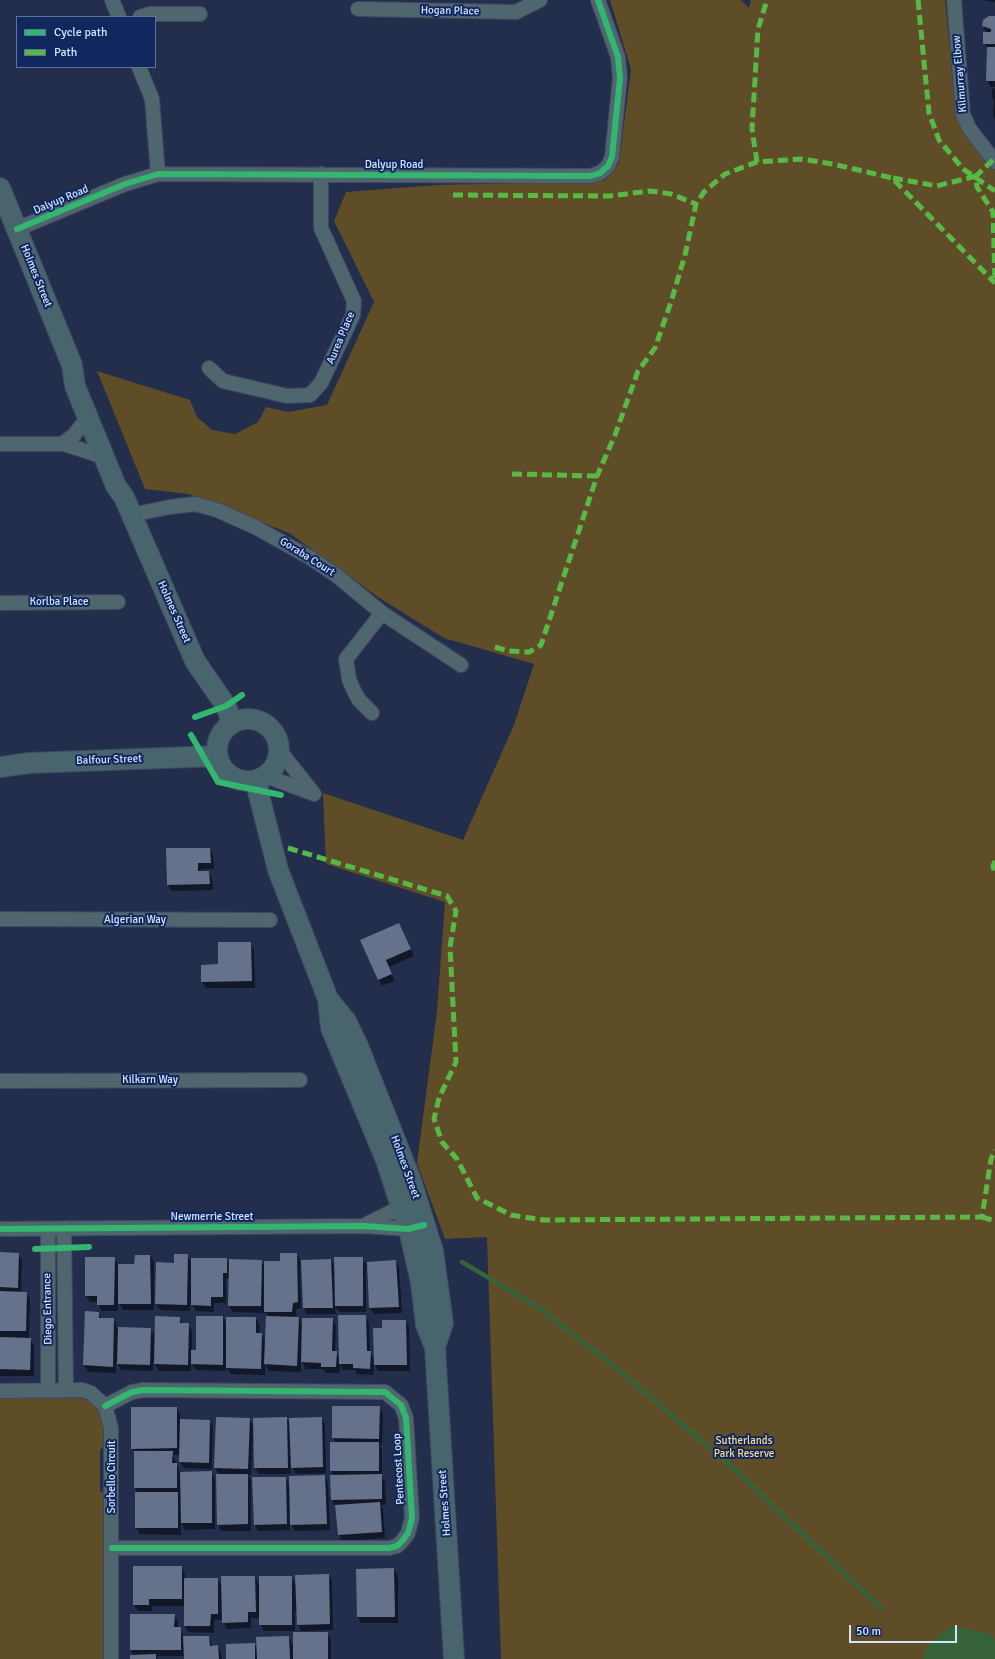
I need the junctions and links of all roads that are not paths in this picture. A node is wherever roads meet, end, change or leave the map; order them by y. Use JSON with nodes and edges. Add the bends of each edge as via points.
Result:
{"nodes":[{"id":1,"x":112,"y":0,"type":"edge"},
{"id":2,"x":540,"y":0,"type":"edge"},
{"id":3,"x":598,"y":0,"type":"edge"},
{"id":4,"x":954,"y":0,"type":"edge"},
{"id":5,"x":358,"y":9,"type":"dead end"},
{"id":6,"x":200,"y":14,"type":"dead end"},
{"id":7,"x":119,"y":16,"type":"edge"},
{"id":8,"x":143,"y":16,"type":"edge"},
{"id":9,"x":139,"y":68,"type":"edge"},
{"id":10,"x":995,"y":162,"type":"edge"},
{"id":11,"x":158,"y":174,"type":"junction"},
{"id":12,"x":321,"y":174,"type":"junction"},
{"id":13,"x":0,"y":188,"type":"edge"},
{"id":14,"x":17,"y":229,"type":"junction"},
{"id":15,"x":72,"y":365,"type":"junction"},
{"id":16,"x":209,"y":368,"type":"dead end"},
{"id":17,"x":88,"y":417,"type":"junction"},
{"id":18,"x":0,"y":444,"type":"edge"},
{"id":19,"x":63,"y":444,"type":"junction"},
{"id":20,"x":104,"y":457,"type":"junction"},
{"id":21,"x":124,"y":497,"type":"junction"},
{"id":22,"x":131,"y":515,"type":"junction"},
{"id":23,"x":0,"y":602,"type":"edge"},
{"id":24,"x":118,"y":602,"type":"dead end"},
{"id":25,"x":382,"y":613,"type":"junction"},
{"id":26,"x":461,"y":665,"type":"dead end"},
{"id":27,"x":372,"y":713,"type":"dead end"},
{"id":28,"x":232,"y":722,"type":"junction"},
{"id":29,"x":280,"y":751,"type":"junction"},
{"id":30,"x":218,"y":756,"type":"junction"},
{"id":31,"x":0,"y":767,"type":"edge"},
{"id":32,"x":262,"y":778,"type":"junction"},
{"id":33,"x":0,"y":919,"type":"edge"},
{"id":34,"x":270,"y":920,"type":"dead end"},
{"id":35,"x":300,"y":1080,"type":"dead end"},
{"id":36,"x":0,"y":1081,"type":"edge"},
{"id":37,"x":409,"y":1203,"type":"junction"},
{"id":38,"x":363,"y":1226,"type":"junction"},
{"id":39,"x":416,"y":1227,"type":"junction"},
{"id":40,"x":48,"y":1228,"type":"junction"},
{"id":41,"x":64,"y":1228,"type":"junction"},
{"id":42,"x":0,"y":1229,"type":"edge"},
{"id":43,"x":48,"y":1390,"type":"junction"},
{"id":44,"x":66,"y":1390,"type":"junction"},
{"id":45,"x":0,"y":1391,"type":"edge"},
{"id":46,"x":105,"y":1406,"type":"junction"},
{"id":47,"x":112,"y":1548,"type":"junction"},
{"id":48,"x":111,"y":1659,"type":"edge"},
{"id":49,"x":454,"y":1659,"type":"edge"}],
"edges":[{"from":1,"to":7,"type":"street"},
{"from":2,"to":5,"type":"street","name":"Hogan Place","via":[[516,12]]},
{"from":3,"to":12,"type":"street","name":"Dalyup Road","via":[[618,57],[620,78],[612,157],[608,166],[600,173],[590,176]]},
{"from":4,"to":10,"type":"street","name":"Kilmurray Elbow","via":[[963,114],[969,128]]},
{"from":6,"to":8,"type":"street"},
{"from":9,"to":11,"type":"street","via":[[152,99]]},
{"from":11,"to":12,"type":"street","name":"Dalyup Road"},
{"from":11,"to":14,"type":"street","name":"Dalyup Road","via":[[125,184]]},
{"from":12,"to":16,"type":"street","name":"Aurea Place","via":[[321,228],[354,301],[353,315],[321,383],[310,396],[287,396],[223,381]]},
{"from":13,"to":14,"type":"main road","name":"Holmes Street"},
{"from":14,"to":15,"type":"main road","name":"Holmes Street"},
{"from":15,"to":17,"type":"main road","name":"Holmes Street","via":[[75,386]]},
{"from":15,"to":21,"type":"main road","name":"Holmes Street","via":[[86,383],[110,441],[126,483]]},
{"from":17,"to":19,"type":"street"},
{"from":17,"to":20,"type":"main road","name":"Holmes Street"},
{"from":18,"to":19,"type":"street"},
{"from":19,"to":20,"type":"street"},
{"from":20,"to":21,"type":"main road","name":"Holmes Street","via":[[116,486]]},
{"from":21,"to":22,"type":"main road","name":"Holmes Street"},
{"from":22,"to":25,"type":"street","name":"Goraba Court","via":[[195,504],[217,510],[310,557]]},
{"from":22,"to":28,"type":"main road","name":"Holmes Street","via":[[195,661],[226,706]]},
{"from":23,"to":24,"type":"street","name":"Korlba Place"},
{"from":25,"to":26,"type":"street","name":"Goraba Court"},
{"from":25,"to":27,"type":"street","via":[[346,659],[354,691]]},
{"from":28,"to":29,"type":"main road","via":[[242,719],[261,721],[275,733]]},
{"from":28,"to":30,"type":"main road","via":[[220,735],[217,744]]},
{"from":29,"to":32,"type":"main road","via":[[276,765]]},
{"from":29,"to":32,"type":"street","via":[[314,794]]},
{"from":30,"to":31,"type":"main road","name":"Balfour Street","via":[[29,762]]},
{"from":30,"to":32,"type":"main road","via":[[224,770],[231,776],[248,781]]},
{"from":32,"to":37,"type":"main road","name":"Holmes Street","via":[[258,791],[278,870],[328,998],[331,1028],[386,1160]]},
{"from":33,"to":34,"type":"street","name":"Algerian Way"},
{"from":35,"to":36,"type":"street","name":"Kilkarn Way"},
{"from":37,"to":38,"type":"street","name":"Newmerrie Street"},
{"from":37,"to":39,"type":"main road","name":"Holmes Street"},
{"from":38,"to":39,"type":"street","name":"Newmerrie Street"},
{"from":38,"to":41,"type":"street","name":"Newmerrie Street"},
{"from":39,"to":49,"type":"main road","name":"Holmes Street","via":[[426,1325],[435,1347]]},
{"from":40,"to":41,"type":"street","name":"Newmerrie Street"},
{"from":40,"to":42,"type":"street","name":"Newmerrie Street"},
{"from":40,"to":43,"type":"street","name":"Diego Entrance"},
{"from":41,"to":44,"type":"street","name":"Diego Entrance"},
{"from":43,"to":44,"type":"street"},
{"from":43,"to":45,"type":"street"},
{"from":44,"to":46,"type":"street","via":[[91,1393]]},
{"from":46,"to":47,"type":"street","name":"Sorbello Circuit","via":[[111,1428]]},
{"from":46,"to":47,"type":"street","name":"Pentecost Loop","via":[[132,1392],[144,1390],[385,1392],[402,1405],[406,1418],[412,1518],[403,1540],[398,1546],[389,1548]]},
{"from":47,"to":48,"type":"street","name":"Sorbello Circuit"}]}
